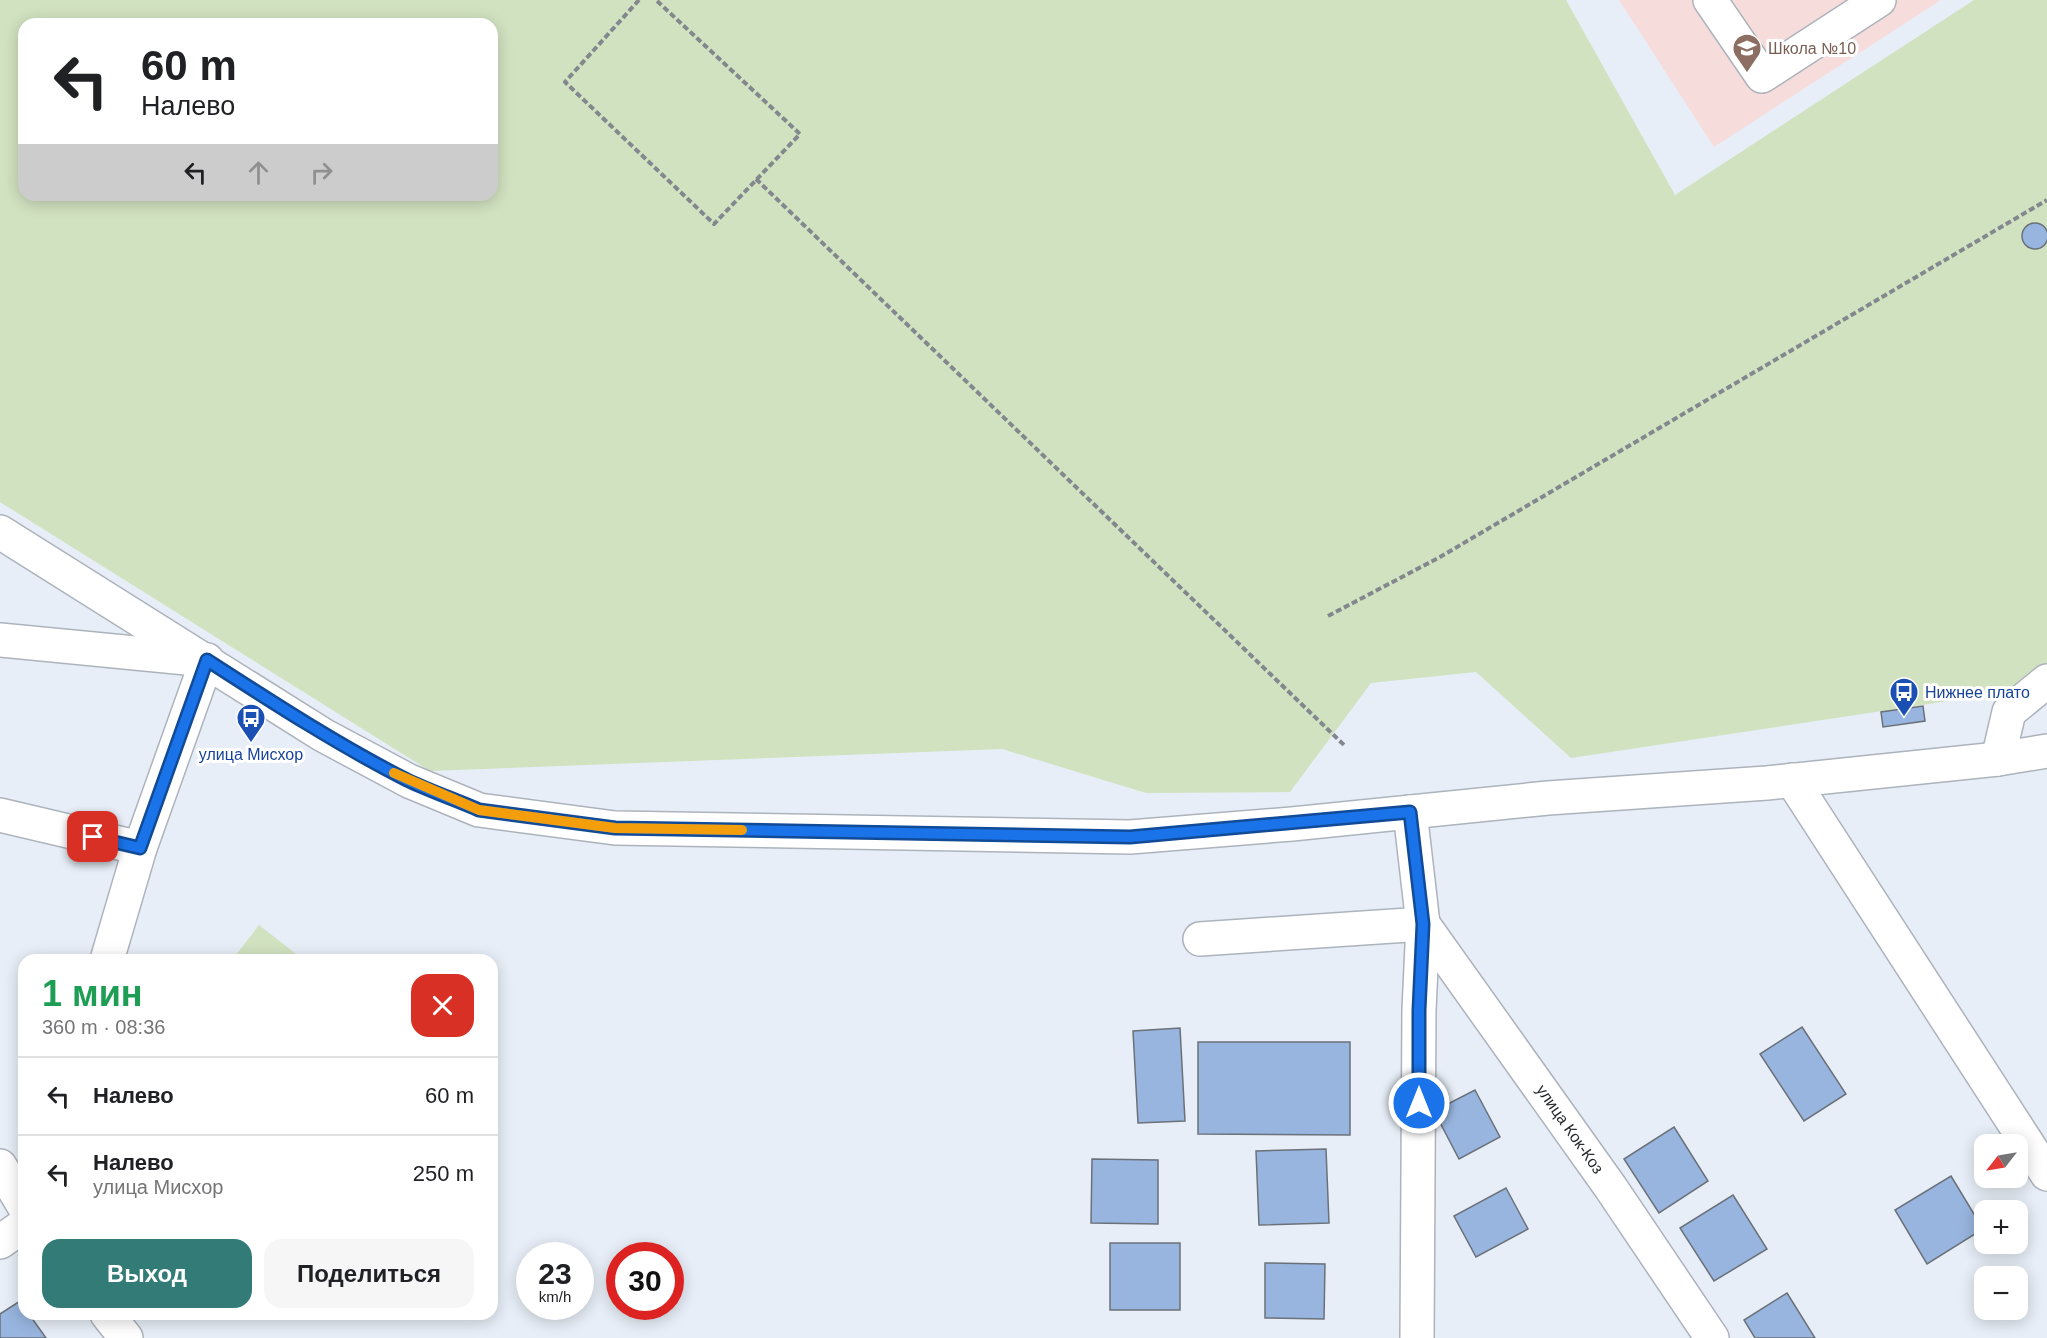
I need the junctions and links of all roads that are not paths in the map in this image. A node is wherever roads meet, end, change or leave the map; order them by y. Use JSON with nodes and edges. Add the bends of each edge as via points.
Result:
{"nodes":[{"id":1,"x":1710,"y":0,"type":"edge"},
{"id":2,"x":1879,"y":0,"type":"edge"},
{"id":3,"x":0,"y":532,"type":"edge"},
{"id":4,"x":0,"y":640,"type":"edge"},
{"id":5,"x":207,"y":660,"type":"junction"},
{"id":6,"x":2047,"y":681,"type":"edge"},
{"id":7,"x":2047,"y":751,"type":"edge"},
{"id":8,"x":1998,"y":759,"type":"junction"},
{"id":9,"x":1792,"y":780,"type":"junction"},
{"id":10,"x":1410,"y":812,"type":"junction"},
{"id":11,"x":0,"y":815,"type":"edge"},
{"id":12,"x":140,"y":848,"type":"junction"},
{"id":13,"x":1423,"y":924,"type":"junction"},
{"id":14,"x":1200,"y":939,"type":"dead end"},
{"id":15,"x":109,"y":954,"type":"edge"},
{"id":16,"x":0,"y":1166,"type":"edge"},
{"id":17,"x":2047,"y":1174,"type":"edge"},
{"id":18,"x":18,"y":1196,"type":"edge"},
{"id":19,"x":18,"y":1229,"type":"edge"},
{"id":20,"x":0,"y":1242,"type":"edge"},
{"id":21,"x":112,"y":1320,"type":"edge"},
{"id":22,"x":126,"y":1338,"type":"edge"},
{"id":23,"x":1417,"y":1338,"type":"edge"},
{"id":24,"x":1712,"y":1338,"type":"edge"}],
"edges":[{"from":1,"to":2,"type":"street","via":[[1762,76]]},
{"from":3,"to":5,"type":"street"},
{"from":4,"to":5,"type":"street"},
{"from":5,"to":10,"type":"street","via":[[323,735],[409,781],[479,810],[615,828],[1130,837]]},
{"from":5,"to":12,"type":"street"},
{"from":6,"to":8,"type":"street","via":[[2009,712]]},
{"from":7,"to":8,"type":"street"},
{"from":8,"to":9,"type":"street"},
{"from":9,"to":10,"type":"street"},
{"from":9,"to":17,"type":"street"},
{"from":10,"to":13,"type":"street"},
{"from":11,"to":12,"type":"street"},
{"from":12,"to":15,"type":"street"},
{"from":13,"to":14,"type":"street"},
{"from":13,"to":23,"type":"street"},
{"from":13,"to":24,"type":"street","name":"улица Кок-Коз","via":[[1611,1188]]},
{"from":16,"to":18,"type":"street"},
{"from":19,"to":20,"type":"street"},
{"from":21,"to":22,"type":"street"}]}
